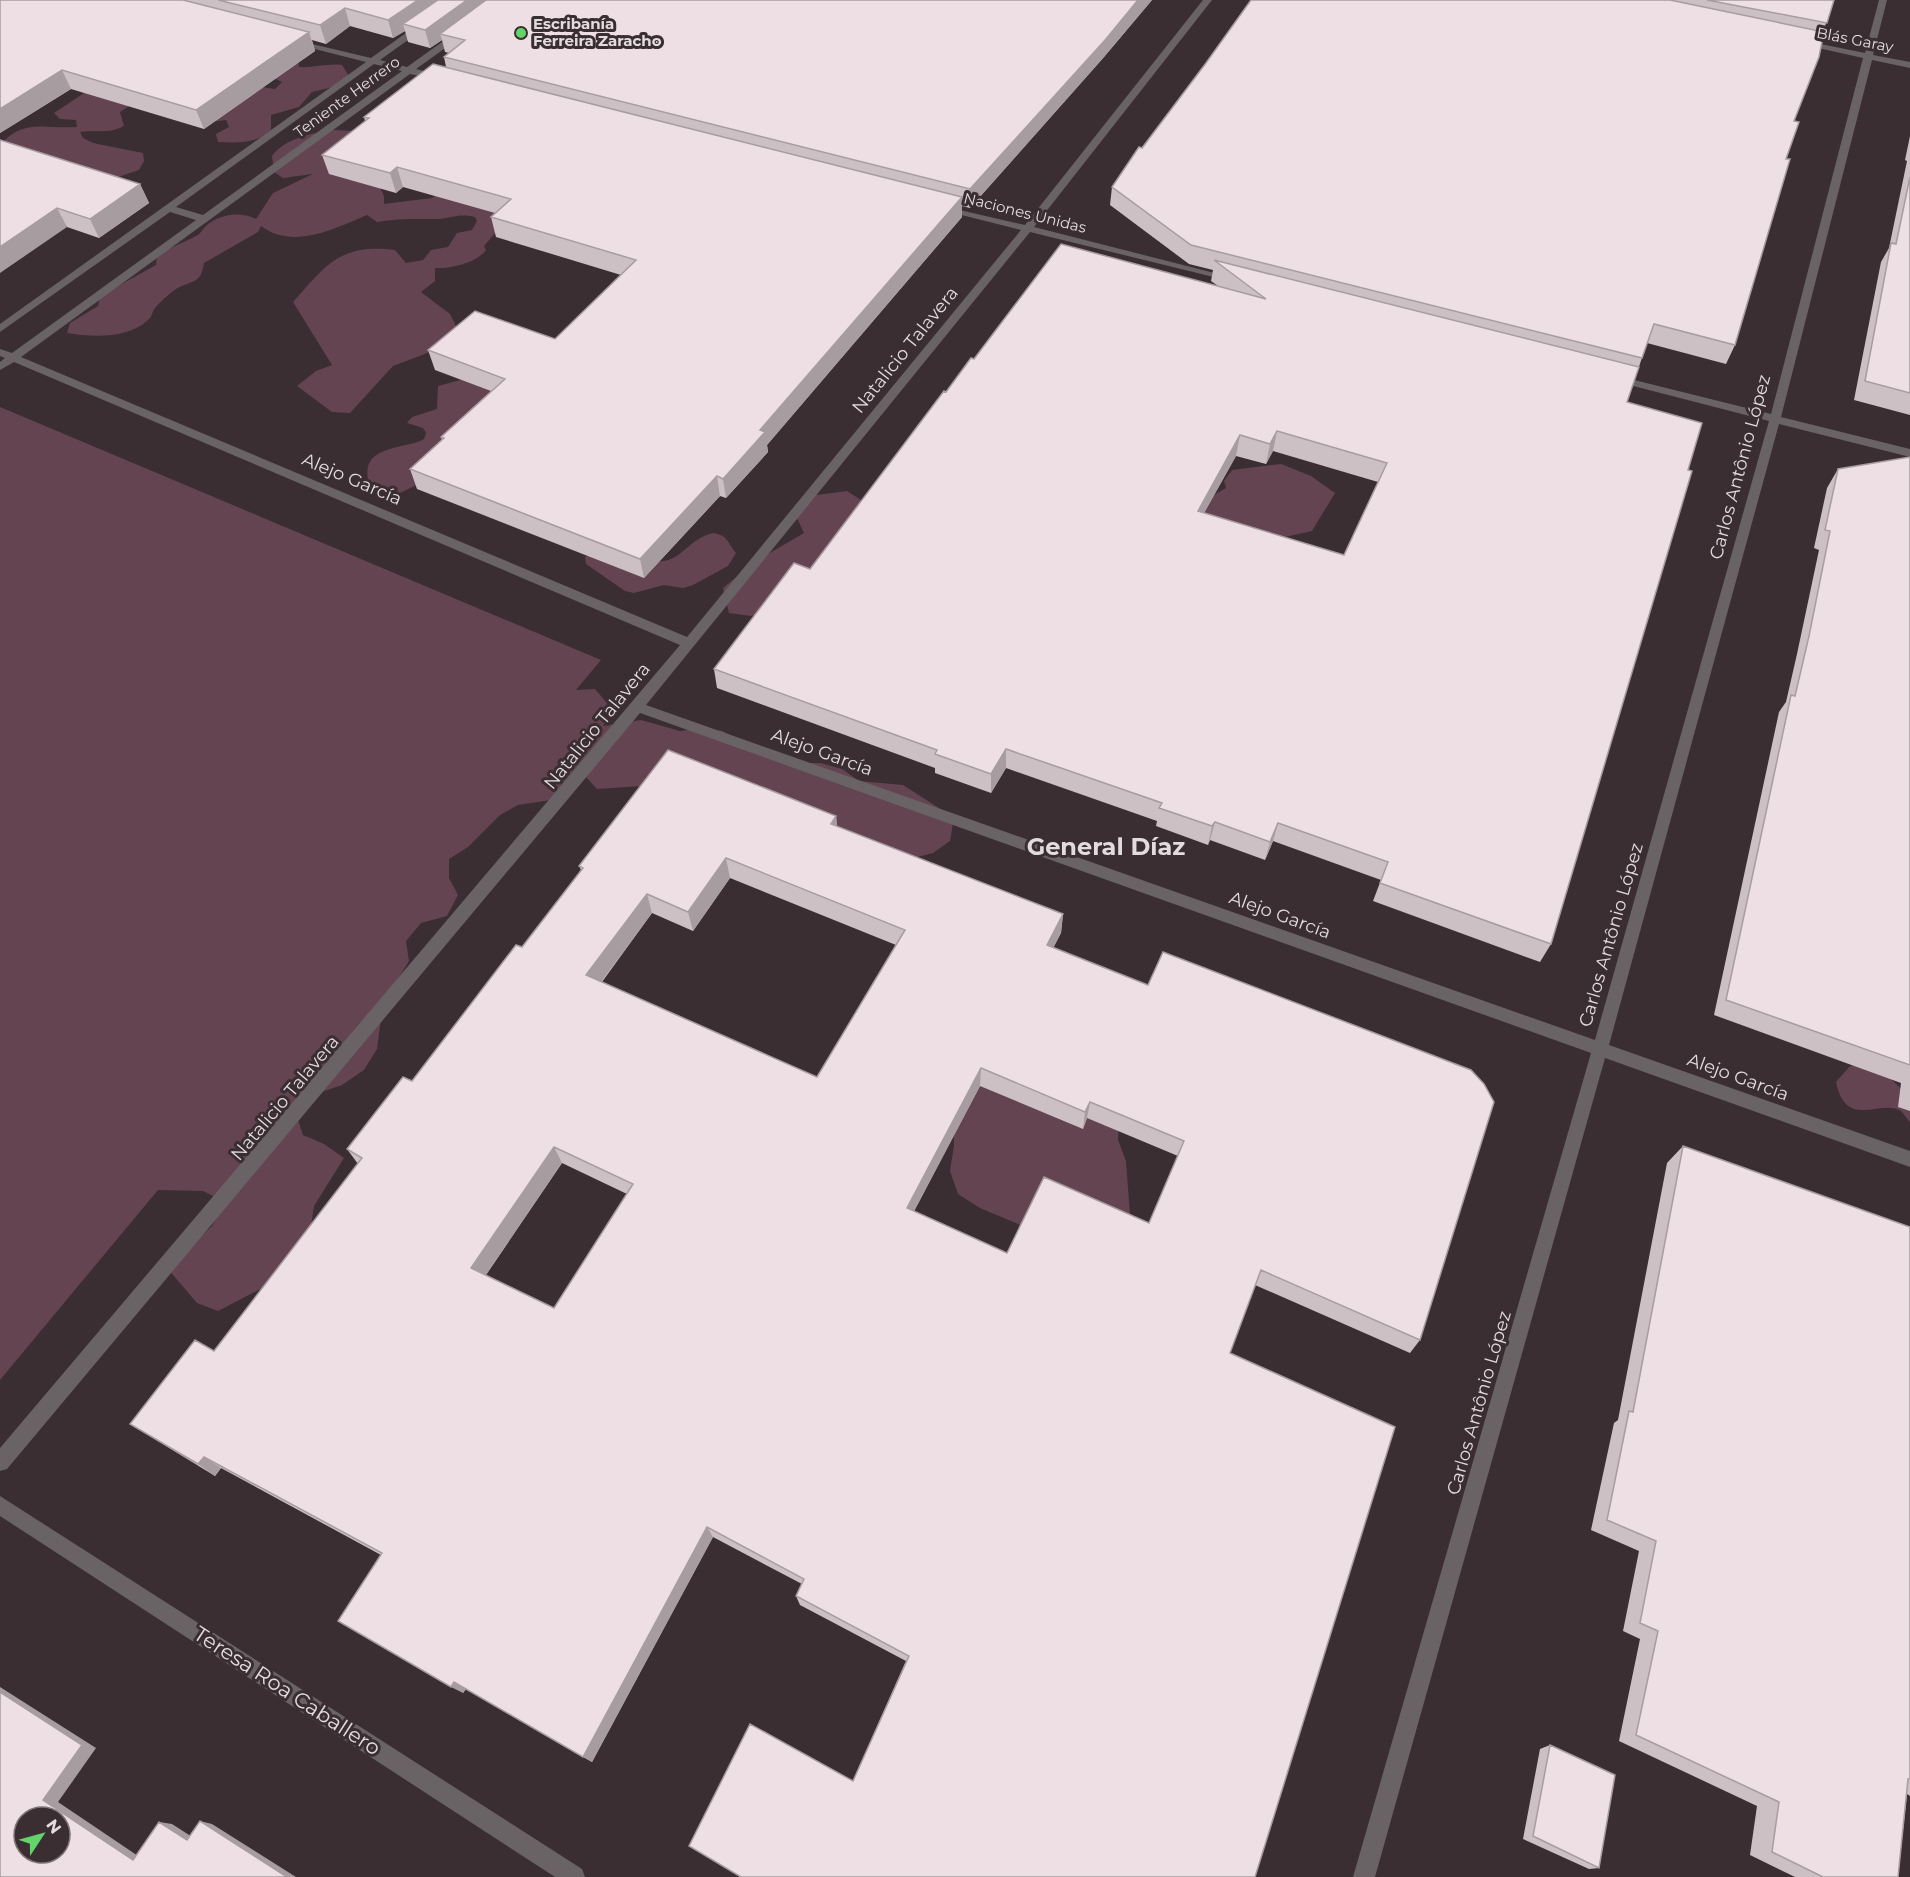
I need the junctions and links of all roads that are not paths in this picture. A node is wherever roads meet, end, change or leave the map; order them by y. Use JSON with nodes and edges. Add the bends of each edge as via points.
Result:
{"nodes":[{"id":1,"x":1208,"y":0,"type":"edge"},
{"id":2,"x":1883,"y":0,"type":"edge"},
{"id":3,"x":434,"y":18,"type":"edge"},
{"id":4,"x":471,"y":26,"type":"edge"},
{"id":5,"x":280,"y":37,"type":"edge"},
{"id":6,"x":1787,"y":40,"type":"edge"},
{"id":7,"x":1867,"y":56,"type":"junction"},
{"id":8,"x":371,"y":60,"type":"junction"},
{"id":9,"x":1910,"y":65,"type":"edge"},
{"id":10,"x":409,"y":70,"type":"junction"},
{"id":11,"x":456,"y":82,"type":"edge"},
{"id":12,"x":932,"y":204,"type":"edge"},
{"id":13,"x":167,"y":208,"type":"junction"},
{"id":14,"x":205,"y":219,"type":"junction"},
{"id":15,"x":1027,"y":229,"type":"junction"},
{"id":16,"x":1246,"y":284,"type":"edge"},
{"id":17,"x":0,"y":329,"type":"edge"},
{"id":18,"x":0,"y":352,"type":"edge"},
{"id":19,"x":14,"y":357,"type":"junction"},
{"id":20,"x":0,"y":367,"type":"edge"},
{"id":21,"x":1602,"y":375,"type":"edge"},
{"id":22,"x":1775,"y":419,"type":"junction"},
{"id":23,"x":1910,"y":453,"type":"edge"},
{"id":24,"x":689,"y":643,"type":"junction"},
{"id":25,"x":637,"y":707,"type":"junction"},
{"id":26,"x":1600,"y":1049,"type":"junction"},
{"id":27,"x":1910,"y":1159,"type":"edge"},
{"id":28,"x":0,"y":1462,"type":"edge"},
{"id":29,"x":0,"y":1505,"type":"edge"},
{"id":30,"x":574,"y":1877,"type":"edge"},
{"id":31,"x":1364,"y":1877,"type":"edge"}],
"edges":[{"from":1,"to":15,"type":"street","name":"Natalicio Talavera"},
{"from":2,"to":7,"type":"street","name":"Carlos Antônio López"},
{"from":3,"to":8,"type":"street","name":"Teniente Herrero"},
{"from":4,"to":10,"type":"street","name":"Teniente Herrero"},
{"from":5,"to":8,"type":"street"},
{"from":6,"to":7,"type":"street","name":"Blás Garay"},
{"from":7,"to":9,"type":"street","name":"Blás Garay"},
{"from":7,"to":22,"type":"street","name":"Carlos Antônio López"},
{"from":8,"to":10,"type":"street"},
{"from":8,"to":13,"type":"street","name":"Teniente Herrero"},
{"from":10,"to":11,"type":"street"},
{"from":10,"to":14,"type":"street","name":"Teniente Herrero"},
{"from":12,"to":15,"type":"street","name":"Naciones Unidas"},
{"from":13,"to":14,"type":"street"},
{"from":13,"to":17,"type":"street","name":"Teniente Herrero"},
{"from":14,"to":19,"type":"street","name":"Teniente Herrero"},
{"from":15,"to":16,"type":"street","name":"Naciones Unidas"},
{"from":15,"to":24,"type":"street","name":"Natalicio Talavera"},
{"from":18,"to":19,"type":"street","name":"Alejo García"},
{"from":19,"to":20,"type":"street","name":"Teniente Herrero"},
{"from":19,"to":24,"type":"street","name":"Alejo García"},
{"from":21,"to":22,"type":"street"},
{"from":22,"to":23,"type":"street"},
{"from":22,"to":26,"type":"street","name":"Carlos Antônio López"},
{"from":24,"to":25,"type":"street","name":"Natalicio Talavera"},
{"from":25,"to":26,"type":"street","name":"Alejo García"},
{"from":25,"to":28,"type":"street","name":"Natalicio Talavera"},
{"from":26,"to":27,"type":"street","name":"Alejo García"},
{"from":26,"to":31,"type":"street","name":"Carlos Antônio López"},
{"from":29,"to":30,"type":"street","name":"Teresa Roa Caballero"}]}
